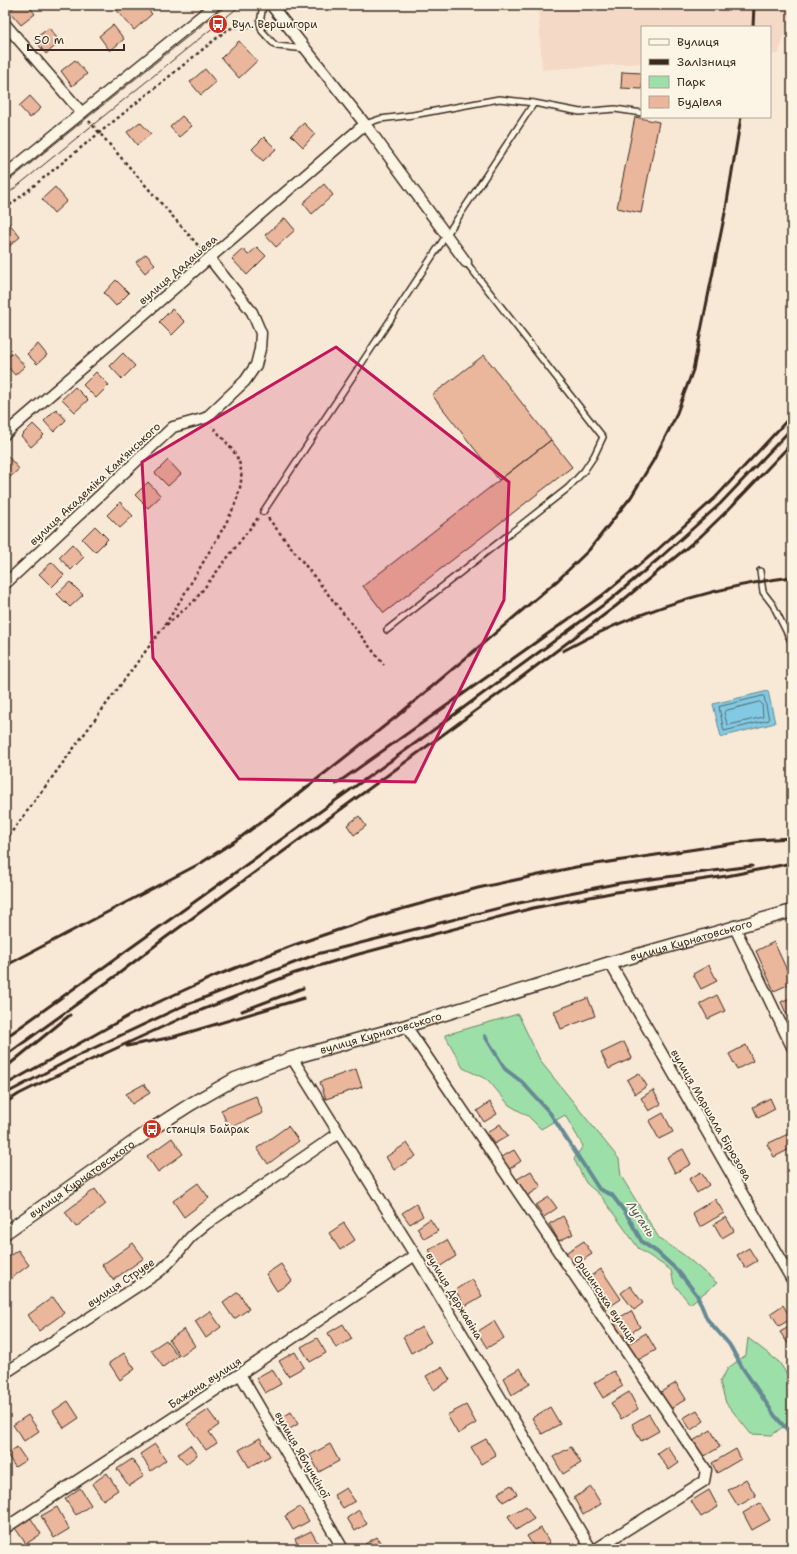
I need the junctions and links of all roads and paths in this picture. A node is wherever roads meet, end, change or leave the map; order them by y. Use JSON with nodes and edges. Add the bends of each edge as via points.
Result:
{"nodes":[{"id":1,"x":215,"y":5,"type":"edge"},
{"id":2,"x":263,"y":5,"type":"edge"},
{"id":3,"x":271,"y":5,"type":"edge"},
{"id":4,"x":5,"y":24,"type":"edge"},
{"id":5,"x":262,"y":31,"type":"junction"},
{"id":6,"x":306,"y":49,"type":"junction"},
{"id":7,"x":534,"y":103,"type":"junction"},
{"id":8,"x":82,"y":113,"type":"junction"},
{"id":9,"x":641,"y":113,"type":"edge"},
{"id":10,"x":365,"y":124,"type":"junction"},
{"id":11,"x":100,"y":132,"type":"junction"},
{"id":12,"x":5,"y":175,"type":"edge"},
{"id":13,"x":5,"y":209,"type":"edge"},
{"id":14,"x":447,"y":234,"type":"junction"},
{"id":15,"x":210,"y":259,"type":"junction"},
{"id":16,"x":466,"y":262,"type":"joint"},
{"id":17,"x":206,"y":418,"type":"junction"},
{"id":18,"x":5,"y":434,"type":"edge"},
{"id":19,"x":263,"y":512,"type":"junction"},
{"id":20,"x":760,"y":571,"type":"dead end"},
{"id":21,"x":5,"y":584,"type":"edge"},
{"id":22,"x":162,"y":629,"type":"junction"},
{"id":23,"x":387,"y":630,"type":"dead end"},
{"id":24,"x":792,"y":643,"type":"edge"},
{"id":25,"x":384,"y":665,"type":"dead end"},
{"id":26,"x":5,"y":841,"type":"edge"},
{"id":27,"x":792,"y":910,"type":"edge"},
{"id":28,"x":734,"y":926,"type":"junction"},
{"id":29,"x":610,"y":963,"type":"junction"},
{"id":30,"x":406,"y":1026,"type":"junction"},
{"id":31,"x":792,"y":1047,"type":"edge"},
{"id":32,"x":292,"y":1058,"type":"junction"},
{"id":33,"x":339,"y":1133,"type":"junction"},
{"id":34,"x":5,"y":1233,"type":"edge"},
{"id":35,"x":415,"y":1255,"type":"junction"},
{"id":36,"x":792,"y":1280,"type":"edge"},
{"id":37,"x":5,"y":1373,"type":"edge"},
{"id":38,"x":240,"y":1374,"type":"junction"},
{"id":39,"x":5,"y":1528,"type":"edge"},
{"id":40,"x":343,"y":1549,"type":"edge"},
{"id":41,"x":591,"y":1549,"type":"edge"},
{"id":42,"x":596,"y":1549,"type":"edge"}],
"edges":[{"from":1,"to":8,"type":"street"},
{"from":2,"to":5,"type":"lane","via":[[260,23]]},
{"from":3,"to":6,"type":"street"},
{"from":4,"to":8,"type":"street"},
{"from":5,"to":6,"type":"lane","via":[[277,46]]},
{"from":5,"to":11,"type":"path","via":[[243,26],[228,29]]},
{"from":6,"to":10,"type":"street"},
{"from":7,"to":9,"type":"lane","via":[[580,112],[615,109]]},
{"from":7,"to":10,"type":"lane","via":[[499,99],[380,119]]},
{"from":7,"to":14,"type":"lane"},
{"from":8,"to":11,"type":"path"},
{"from":8,"to":12,"type":"street"},
{"from":10,"to":14,"type":"street"},
{"from":10,"to":15,"type":"street","name":"вулиця Дадашева"},
{"from":11,"to":13,"type":"path"},
{"from":11,"to":15,"type":"path"},
{"from":14,"to":16,"type":"street"},
{"from":14,"to":19,"type":"lane"},
{"from":15,"to":17,"type":"street","name":"вулиця Академіка Кам'янського","via":[[252,312],[261,333],[256,365],[245,381]]},
{"from":15,"to":18,"type":"street","name":"вулиця Дадашева"},
{"from":16,"to":23,"type":"lane","via":[[602,437],[584,472],[568,488]]},
{"from":17,"to":21,"type":"street","name":"вулиця Академіка Кам'янського","via":[[174,427]]},
{"from":17,"to":22,"type":"path","via":[[239,460],[242,472],[240,487],[232,512],[186,593]]},
{"from":19,"to":22,"type":"path","via":[[195,600]]},
{"from":19,"to":25,"type":"path"},
{"from":20,"to":24,"type":"lane","via":[[763,592],[773,605]]},
{"from":22,"to":26,"type":"path"},
{"from":27,"to":28,"type":"street","name":"вулиця Курнатовського"},
{"from":28,"to":29,"type":"street","name":"вулиця Курнатовського"},
{"from":28,"to":31,"type":"street"},
{"from":29,"to":30,"type":"street","name":"вулиця Курнатовського"},
{"from":29,"to":36,"type":"street","name":"вулиця Маршала Бірюзова"},
{"from":30,"to":32,"type":"street","name":"вулиця Курнатовського"},
{"from":30,"to":42,"type":"street","name":"Оршинська вулиця","via":[[706,1470],[704,1481]]},
{"from":32,"to":33,"type":"street","name":"вулиця Державіна"},
{"from":32,"to":34,"type":"street","name":"вулиця Курнатовського","via":[[235,1079],[191,1104]]},
{"from":33,"to":35,"type":"street","name":"вулиця Державіна"},
{"from":33,"to":37,"type":"street","name":"вулиця Струве","via":[[206,1224],[189,1238],[166,1267]]},
{"from":35,"to":38,"type":"street","name":"Бажана вулиця"},
{"from":35,"to":41,"type":"street","name":"вулиця Державіна"},
{"from":38,"to":39,"type":"street","name":"Бажана вулиця"},
{"from":38,"to":40,"type":"street","name":"вулиця Яблучкіної"}]}
